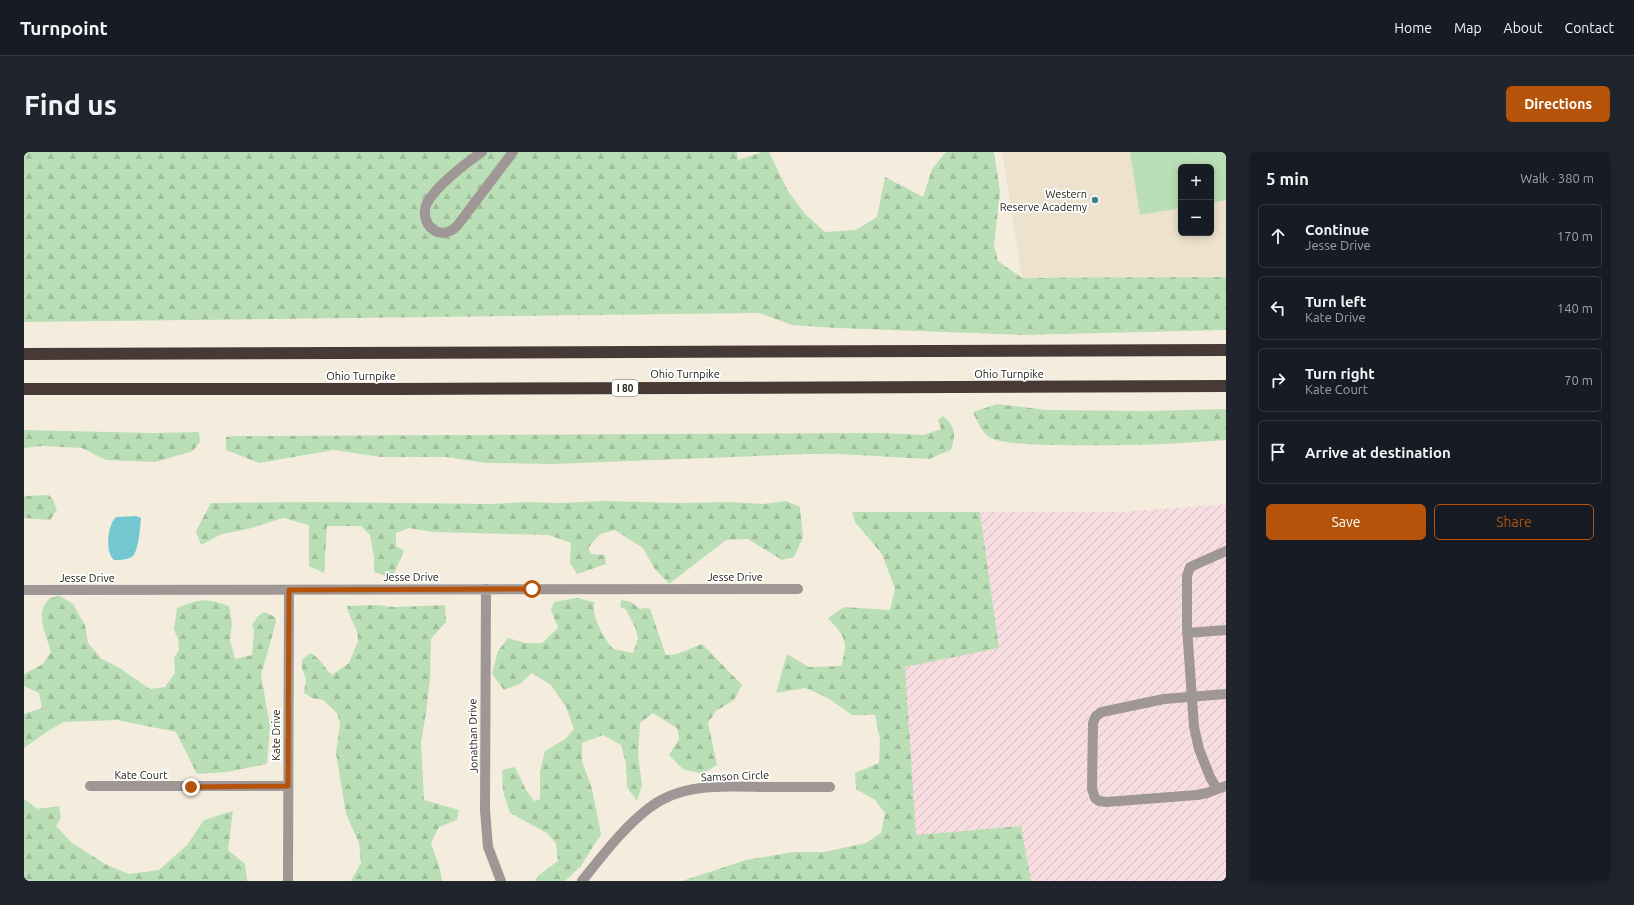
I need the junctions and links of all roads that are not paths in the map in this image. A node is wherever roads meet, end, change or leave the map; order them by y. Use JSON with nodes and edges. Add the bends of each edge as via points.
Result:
{"nodes":[{"id":1,"x":482,"y":152,"type":"edge"},
{"id":2,"x":513,"y":152,"type":"edge"},
{"id":3,"x":1226,"y":350,"type":"edge"},
{"id":4,"x":24,"y":354,"type":"edge"},
{"id":5,"x":1226,"y":386,"type":"edge"},
{"id":6,"x":24,"y":389,"type":"edge"},
{"id":7,"x":1226,"y":551,"type":"edge"},
{"id":8,"x":486,"y":589,"type":"junction"},
{"id":9,"x":798,"y":589,"type":"dead end"},
{"id":10,"x":24,"y":590,"type":"edge"},
{"id":11,"x":289,"y":590,"type":"junction"},
{"id":12,"x":1226,"y":630,"type":"edge"},
{"id":13,"x":1187,"y":632,"type":"junction"},
{"id":14,"x":1226,"y":694,"type":"edge"},
{"id":15,"x":1191,"y":697,"type":"junction"},
{"id":16,"x":90,"y":786,"type":"dead end"},
{"id":17,"x":288,"y":786,"type":"junction"},
{"id":18,"x":830,"y":787,"type":"dead end"},
{"id":19,"x":1221,"y":788,"type":"edge"},
{"id":20,"x":288,"y":881,"type":"edge"},
{"id":21,"x":501,"y":881,"type":"edge"},
{"id":22,"x":582,"y":881,"type":"edge"}],
"edges":[{"from":1,"to":2,"type":"street","via":[[465,164],[428,202],[425,210],[427,222],[436,232],[448,232],[457,226]]},
{"from":3,"to":4,"type":"highway","name":"Ohio Turnpike"},
{"from":5,"to":6,"type":"highway","name":"Ohio Turnpike","number":"I 80"},
{"from":7,"to":13,"type":"street","via":[[1190,567],[1187,581]]},
{"from":8,"to":9,"type":"street","name":"Jesse Drive"},
{"from":8,"to":11,"type":"street","name":"Jesse Drive"},
{"from":8,"to":21,"type":"street","name":"Jonathan Drive","via":[[485,810],[488,847]]},
{"from":10,"to":11,"type":"street","name":"Jesse Drive"},
{"from":11,"to":17,"type":"street","name":"Kate Drive"},
{"from":12,"to":13,"type":"street"},
{"from":13,"to":15,"type":"street"},
{"from":14,"to":15,"type":"street"},
{"from":15,"to":19,"type":"street","via":[[1199,749],[1210,777]]},
{"from":15,"to":19,"type":"street","via":[[1150,702],[1102,712],[1096,716],[1093,723],[1093,794],[1099,801],[1106,802],[1197,795]]},
{"from":16,"to":17,"type":"street","name":"Kate Court"},
{"from":17,"to":20,"type":"street","name":"Kate Drive"},
{"from":18,"to":22,"type":"street","name":"Samson Circle","via":[[716,786],[691,789],[672,796],[650,806],[624,830]]}]}
